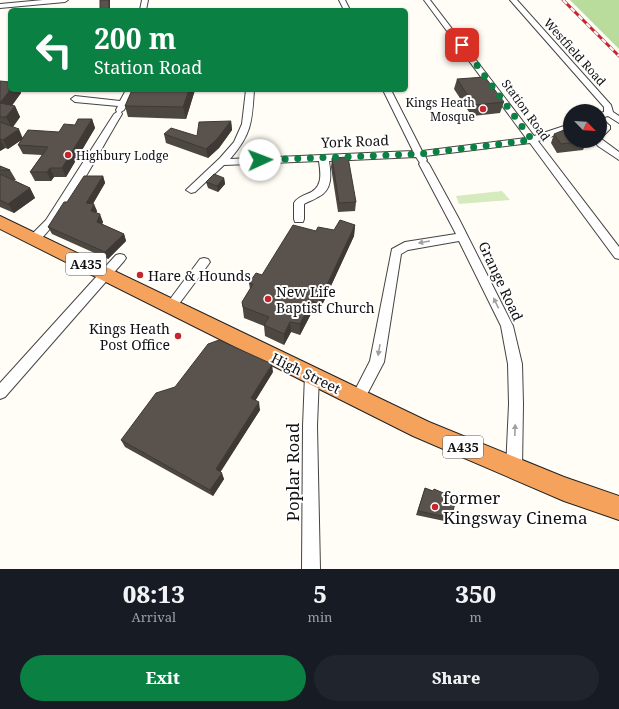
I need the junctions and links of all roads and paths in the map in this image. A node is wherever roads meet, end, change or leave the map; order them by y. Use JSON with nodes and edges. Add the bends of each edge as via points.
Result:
{"nodes":[{"id":1,"x":65,"y":0,"type":"edge"},
{"id":2,"x":427,"y":0,"type":"edge"},
{"id":3,"x":513,"y":0,"type":"edge"},
{"id":4,"x":0,"y":6,"type":"edge"},
{"id":5,"x":129,"y":92,"type":"edge"},
{"id":6,"x":250,"y":92,"type":"edge"},
{"id":7,"x":388,"y":92,"type":"edge"},
{"id":8,"x":75,"y":99,"type":"dead end"},
{"id":9,"x":605,"y":104,"type":"edge"},
{"id":10,"x":120,"y":110,"type":"junction"},
{"id":11,"x":607,"y":116,"type":"edge"},
{"id":12,"x":619,"y":120,"type":"edge"},
{"id":13,"x":563,"y":129,"type":"edge"},
{"id":14,"x":532,"y":140,"type":"junction"},
{"id":15,"x":607,"y":148,"type":"edge"},
{"id":16,"x":619,"y":157,"type":"edge"},
{"id":17,"x":324,"y":158,"type":"junction"},
{"id":18,"x":422,"y":160,"type":"junction"},
{"id":19,"x":220,"y":162,"type":"junction"},
{"id":20,"x":191,"y":190,"type":"dead end"},
{"id":21,"x":299,"y":219,"type":"dead end"},
{"id":22,"x":0,"y":222,"type":"edge"},
{"id":23,"x":462,"y":237,"type":"junction"},
{"id":24,"x":34,"y":240,"type":"junction"},
{"id":25,"x":619,"y":255,"type":"edge"},
{"id":26,"x":120,"y":258,"type":"dead end"},
{"id":27,"x":204,"y":262,"type":"dead end"},
{"id":28,"x":105,"y":274,"type":"junction"},
{"id":29,"x":172,"y":305,"type":"junction"},
{"id":30,"x":312,"y":375,"type":"junction"},
{"id":31,"x":0,"y":393,"type":"edge"},
{"id":32,"x":358,"y":398,"type":"junction"},
{"id":33,"x":514,"y":468,"type":"junction"},
{"id":34,"x":619,"y":508,"type":"edge"},
{"id":35,"x":311,"y":569,"type":"edge"}],
"edges":[{"from":1,"to":4,"type":"street"},
{"from":2,"to":14,"type":"street","name":"Station Road"},
{"from":3,"to":9,"type":"street","name":"Westfield Road"},
{"from":5,"to":10,"type":"street"},
{"from":6,"to":19,"type":"street","via":[[247,124],[242,137]]},
{"from":7,"to":18,"type":"street","name":"Grange Road"},
{"from":8,"to":10,"type":"street"},
{"from":10,"to":24,"type":"street","via":[[62,205]]},
{"from":11,"to":12,"type":"street"},
{"from":13,"to":14,"type":"street"},
{"from":14,"to":18,"type":"street","name":"York Road"},
{"from":14,"to":25,"type":"street","name":"Station Road"},
{"from":15,"to":16,"type":"street"},
{"from":17,"to":18,"type":"street","name":"York Road"},
{"from":17,"to":19,"type":"street","name":"York Road"},
{"from":17,"to":21,"type":"street","via":[[325,183],[319,192],[299,203]]},
{"from":18,"to":23,"type":"street","name":"Grange Road"},
{"from":19,"to":20,"type":"street"},
{"from":22,"to":24,"type":"highway","name":"High Street","number":"A435"},
{"from":23,"to":32,"type":"street","one_way":true,"via":[[405,246],[396,252],[376,362]]},
{"from":33,"to":23,"type":"street","name":"Grange Road","one_way":true,"via":[[515,364],[507,326]]},
{"from":24,"to":28,"type":"highway","name":"High Street","number":"A435"},
{"from":26,"to":28,"type":"street"},
{"from":27,"to":29,"type":"street"},
{"from":28,"to":29,"type":"highway","name":"High Street","number":"A435"},
{"from":28,"to":31,"type":"street"},
{"from":29,"to":30,"type":"highway","name":"High Street","number":"A435"},
{"from":30,"to":32,"type":"highway","name":"High Street","number":"A435"},
{"from":30,"to":35,"type":"street","name":"Poplar Road"},
{"from":32,"to":33,"type":"highway","name":"High Street","number":"A435","via":[[421,429]]},
{"from":33,"to":34,"type":"highway","name":"High Street","number":"A435"}]}
